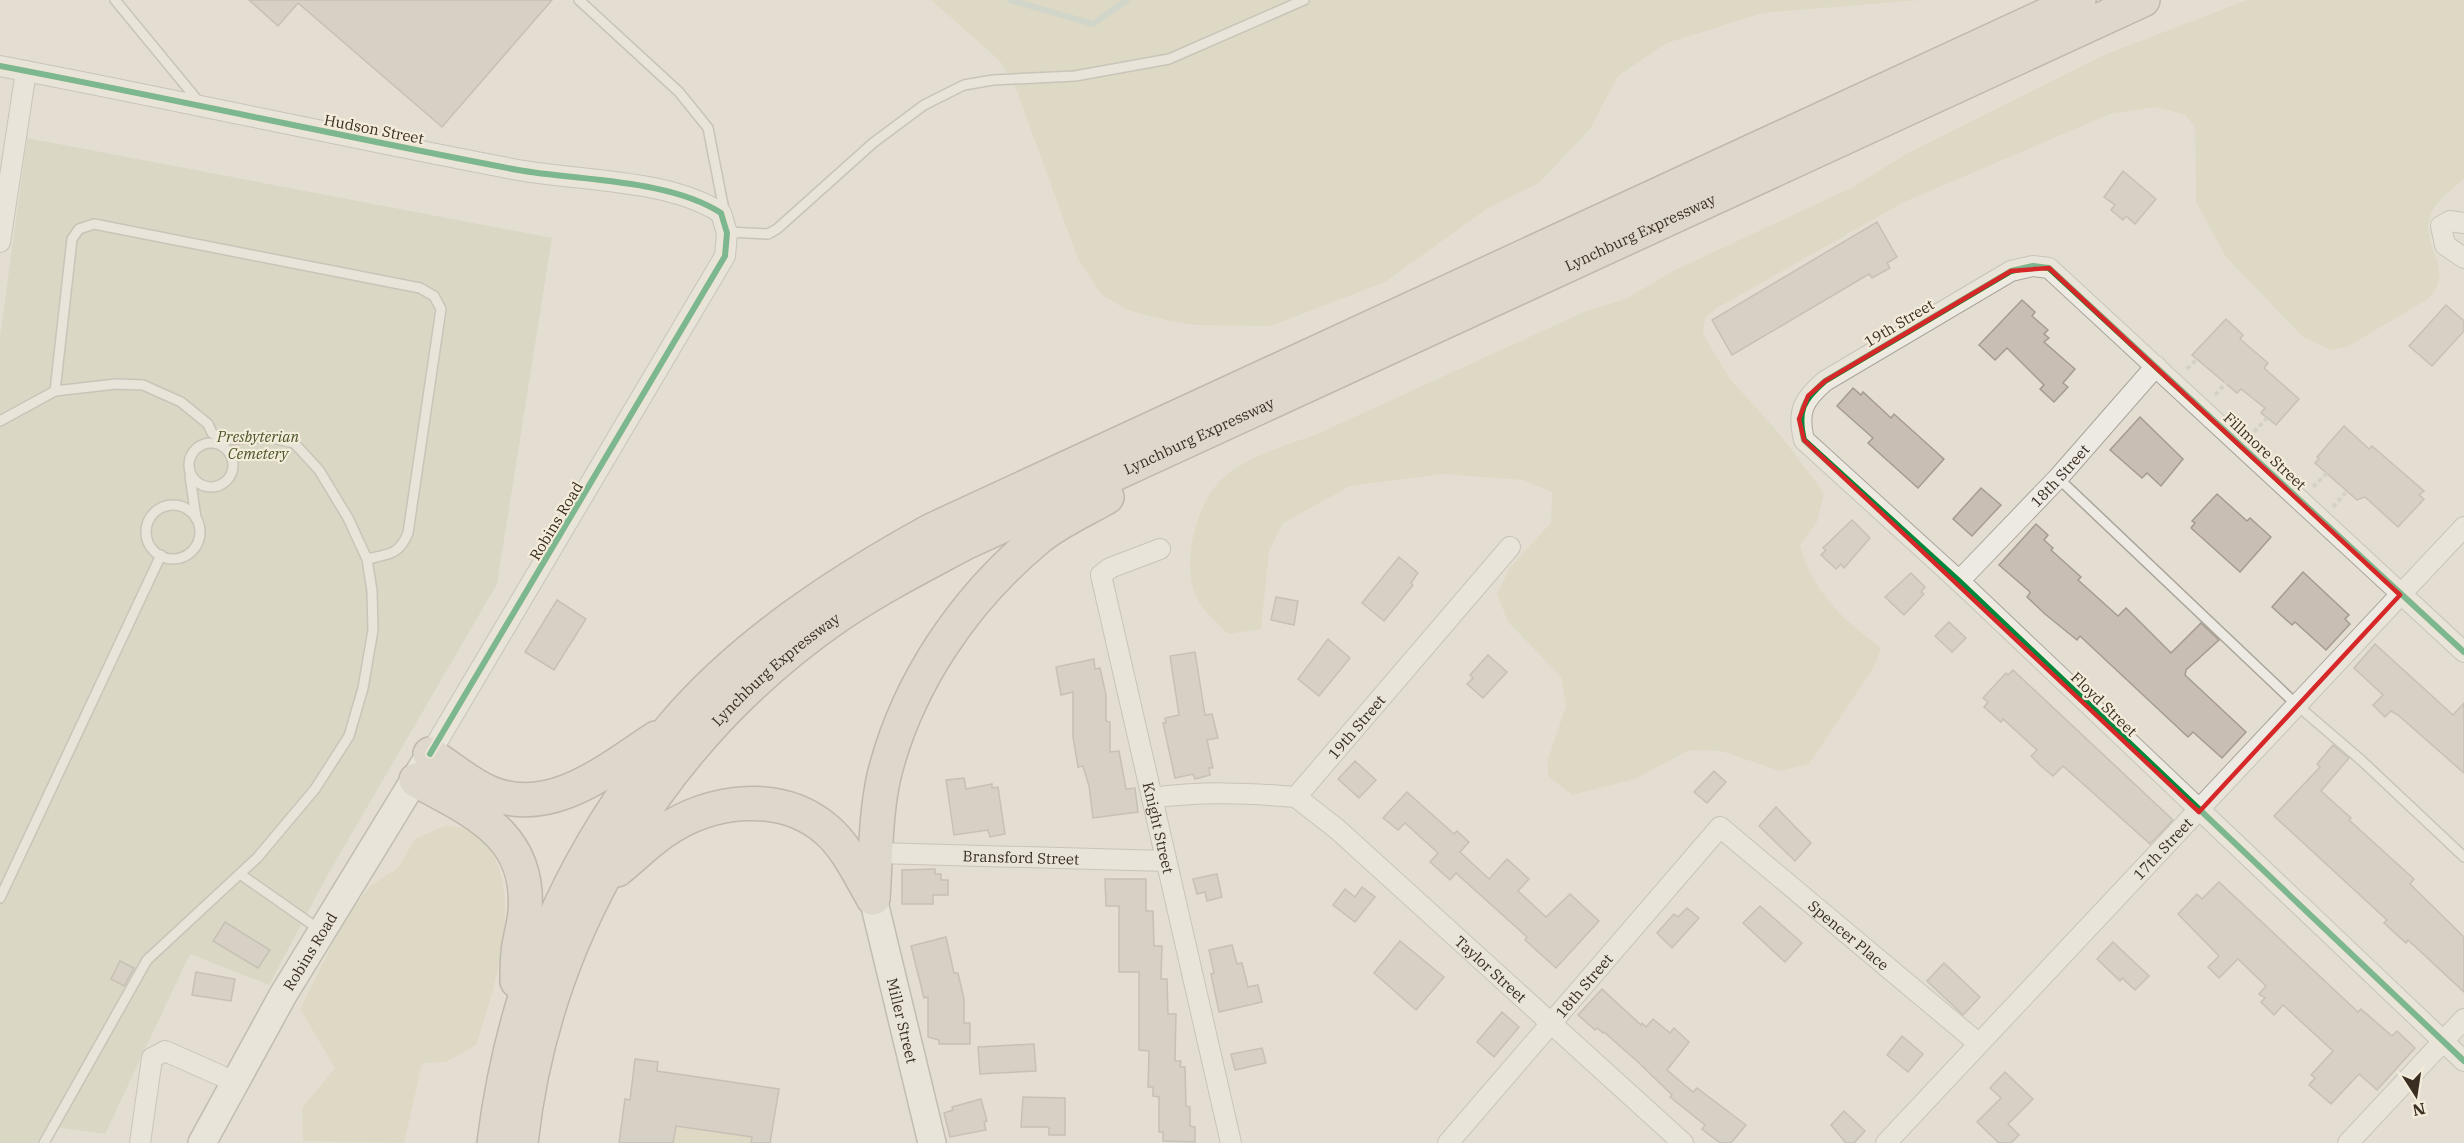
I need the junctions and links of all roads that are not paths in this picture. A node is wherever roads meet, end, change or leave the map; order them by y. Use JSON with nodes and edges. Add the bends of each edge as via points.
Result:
{"nodes":[{"id":1,"x":115,"y":0,"type":"edge"},
{"id":2,"x":579,"y":0,"type":"edge"},
{"id":3,"x":1304,"y":0,"type":"edge"},
{"id":4,"x":2079,"y":0,"type":"edge"},
{"id":5,"x":2143,"y":0,"type":"edge"},
{"id":6,"x":0,"y":66,"type":"edge"},
{"id":7,"x":26,"y":71,"type":"junction"},
{"id":8,"x":204,"y":107,"type":"junction"},
{"id":9,"x":2464,"y":223,"type":"edge"},
{"id":10,"x":727,"y":233,"type":"junction"},
{"id":11,"x":0,"y":242,"type":"edge"},
{"id":12,"x":2464,"y":258,"type":"edge"},
{"id":13,"x":2049,"y":268,"type":"joint"},
{"id":14,"x":2156,"y":366,"type":"junction"},
{"id":15,"x":55,"y":392,"type":"junction"},
{"id":16,"x":1256,"y":408,"type":"junction"},
{"id":17,"x":0,"y":421,"type":"edge"},
{"id":18,"x":222,"y":438,"type":"junction"},
{"id":19,"x":1804,"y":440,"type":"joint"},
{"id":20,"x":207,"y":444,"type":"junction"},
{"id":21,"x":228,"y":451,"type":"junction"},
{"id":22,"x":190,"y":468,"type":"junction"},
{"id":23,"x":2058,"y":478,"type":"junction"},
{"id":24,"x":218,"y":486,"type":"junction"},
{"id":25,"x":193,"y":497,"type":"junction"},
{"id":26,"x":174,"y":505,"type":"junction"},
{"id":27,"x":196,"y":518,"type":"junction"},
{"id":28,"x":2464,"y":527,"type":"edge"},
{"id":29,"x":1510,"y":547,"type":"dead end"},
{"id":30,"x":1160,"y":549,"type":"dead end"},
{"id":31,"x":161,"y":555,"type":"junction"},
{"id":32,"x":367,"y":559,"type":"junction"},
{"id":33,"x":1959,"y":581,"type":"junction"},
{"id":34,"x":2400,"y":595,"type":"junction"},
{"id":35,"x":2464,"y":652,"type":"edge"},
{"id":36,"x":2298,"y":706,"type":"junction"},
{"id":37,"x":672,"y":727,"type":"junction"},
{"id":38,"x":423,"y":767,"type":"junction"},
{"id":39,"x":1296,"y":797,"type":"junction"},
{"id":40,"x":1152,"y":798,"type":"junction"},
{"id":41,"x":2199,"y":812,"type":"junction"},
{"id":42,"x":1720,"y":826,"type":"joint"},
{"id":43,"x":877,"y":853,"type":"junction"},
{"id":44,"x":2464,"y":857,"type":"edge"},
{"id":45,"x":1166,"y":861,"type":"junction"},
{"id":46,"x":240,"y":874,"type":"junction"},
{"id":47,"x":597,"y":887,"type":"junction"},
{"id":48,"x":0,"y":898,"type":"edge"},
{"id":49,"x":873,"y":898,"type":"junction"},
{"id":50,"x":322,"y":931,"type":"junction"},
{"id":51,"x":518,"y":1016,"type":"junction"},
{"id":52,"x":2464,"y":1019,"type":"edge"},
{"id":53,"x":1552,"y":1024,"type":"junction"},
{"id":54,"x":2443,"y":1042,"type":"junction"},
{"id":55,"x":1977,"y":1043,"type":"junction"},
{"id":56,"x":2464,"y":1061,"type":"edge"},
{"id":57,"x":235,"y":1082,"type":"junction"},
{"id":58,"x":44,"y":1143,"type":"edge"},
{"id":59,"x":140,"y":1143,"type":"edge"},
{"id":60,"x":202,"y":1143,"type":"edge"},
{"id":61,"x":494,"y":1143,"type":"edge"},
{"id":62,"x":521,"y":1143,"type":"edge"},
{"id":63,"x":932,"y":1143,"type":"edge"},
{"id":64,"x":1231,"y":1143,"type":"edge"},
{"id":65,"x":1449,"y":1143,"type":"edge"},
{"id":66,"x":1683,"y":1143,"type":"edge"},
{"id":67,"x":1886,"y":1143,"type":"edge"},
{"id":68,"x":2348,"y":1143,"type":"edge"}],
"edges":[{"from":1,"to":8,"type":"lane"},
{"from":2,"to":10,"type":"lane","via":[[679,92],[708,128],[722,188]]},
{"from":3,"to":10,"type":"lane","via":[[1169,59],[1075,76],[964,85],[924,105],[873,143],[777,229],[768,234]]},
{"from":4,"to":37,"type":"highway","name":"Lynchburg Expressway","via":[[932,530],[822,595],[724,675]]},
{"from":5,"to":16,"type":"highway","name":"Lynchburg Expressway"},
{"from":6,"to":7,"type":"street","name":"Hudson Street"},
{"from":7,"to":8,"type":"street","name":"Hudson Street"},
{"from":7,"to":11,"type":"street"},
{"from":8,"to":10,"type":"street","name":"Hudson Street","via":[[521,170],[677,193],[721,213]]},
{"from":9,"to":12,"type":"street","via":[[2450,221],[2441,226],[2445,245]]},
{"from":10,"to":38,"type":"street","name":"Robins Road","via":[[725,256],[705,293]]},
{"from":13,"to":14,"type":"street","name":"Fillmore Street"},
{"from":13,"to":19,"type":"street","name":"19th Street","via":[[2033,266],[2011,271],[1825,381],[1808,396],[1799,420]]},
{"from":14,"to":23,"type":"street","name":"18th Street"},
{"from":14,"to":34,"type":"street","name":"Fillmore Street"},
{"from":15,"to":17,"type":"lane"},
{"from":15,"to":18,"type":"lane","via":[[116,384],[143,385],[180,402]]},
{"from":15,"to":32,"type":"lane","via":[[72,239],[79,229],[94,224],[420,288],[434,296],[441,309],[408,533],[402,547],[392,554]]},
{"from":16,"to":43,"type":"highway","via":[[1038,538],[983,591],[940,647],[897,733],[884,777]]},
{"from":16,"to":47,"type":"highway","name":"Lynchburg Expressway","via":[[965,543],[839,615],[784,657],[700,737],[661,786]]},
{"from":18,"to":20,"type":"lane"},
{"from":18,"to":21,"type":"lane"},
{"from":18,"to":32,"type":"lane","via":[[268,438],[294,443],[319,470]]},
{"from":19,"to":33,"type":"street","name":"Floyd Street"},
{"from":20,"to":21,"type":"lane","via":[[221,445]]},
{"from":20,"to":22,"type":"lane","via":[[195,451]]},
{"from":21,"to":24,"type":"lane","via":[[233,469]]},
{"from":22,"to":24,"type":"lane","via":[[200,484]]},
{"from":22,"to":25,"type":"lane"},
{"from":23,"to":33,"type":"street","name":"18th Street"},
{"from":23,"to":36,"type":"lane"},
{"from":24,"to":25,"type":"lane"},
{"from":25,"to":26,"type":"lane"},
{"from":25,"to":27,"type":"lane"},
{"from":26,"to":27,"type":"lane"},
{"from":26,"to":31,"type":"lane","via":[[156,510],[146,525],[148,543]]},
{"from":27,"to":31,"type":"lane","via":[[200,534],[193,550],[177,559]]},
{"from":28,"to":34,"type":"street","name":"17th Street"},
{"from":29,"to":39,"type":"street","name":"19th Street"},
{"from":30,"to":40,"type":"street","name":"Knight Street","via":[[1101,575]]},
{"from":31,"to":48,"type":"lane"},
{"from":32,"to":46,"type":"lane","via":[[373,630],[363,688],[349,736],[315,789]]},
{"from":33,"to":41,"type":"street","name":"Floyd Street"},
{"from":34,"to":35,"type":"street","name":"Fillmore Street"},
{"from":34,"to":36,"type":"street","name":"17th Street"},
{"from":36,"to":41,"type":"street","name":"17th Street"},
{"from":36,"to":44,"type":"lane"},
{"from":37,"to":38,"type":"highway","via":[[606,771],[574,789],[544,799],[518,800]]},
{"from":37,"to":51,"type":"highway","name":"Lynchburg Expressway","via":[[601,826],[538,956]]},
{"from":38,"to":50,"type":"main road","name":"Robins Road"},
{"from":38,"to":51,"type":"highway","via":[[509,842],[519,862],[526,886],[517,954]]},
{"from":39,"to":40,"type":"street","via":[[1192,792]]},
{"from":39,"to":53,"type":"street","name":"Taylor Street"},
{"from":40,"to":45,"type":"street","name":"Knight Street"},
{"from":41,"to":54,"type":"street","name":"Floyd Street"},
{"from":41,"to":55,"type":"street","name":"17th Street"},
{"from":42,"to":53,"type":"street","name":"18th Street"},
{"from":42,"to":55,"type":"street","name":"Spencer Place"},
{"from":43,"to":45,"type":"street","name":"Bransford Street"},
{"from":43,"to":49,"type":"highway"},
{"from":45,"to":64,"type":"street","name":"Knight Street"},
{"from":46,"to":50,"type":"lane"},
{"from":46,"to":58,"type":"lane","via":[[147,960]]},
{"from":47,"to":49,"type":"highway","via":[[664,831],[698,813],[734,803],[770,804],[799,812],[826,829]]},
{"from":47,"to":62,"type":"highway","name":"Lynchburg Expressway","via":[[571,945],[538,1044]]},
{"from":49,"to":63,"type":"main road","name":"Miller Street"},
{"from":50,"to":57,"type":"main road","name":"Robins Road"},
{"from":51,"to":61,"type":"highway","name":"Lynchburg Expressway","via":[[500,1093]]},
{"from":52,"to":54,"type":"street"},
{"from":53,"to":65,"type":"street","name":"18th Street"},
{"from":53,"to":66,"type":"street","name":"Taylor Street"},
{"from":54,"to":56,"type":"street","name":"Floyd Street"},
{"from":54,"to":68,"type":"street"},
{"from":55,"to":67,"type":"street","name":"17th Street"},
{"from":57,"to":59,"type":"street","via":[[165,1051],[152,1058]]},
{"from":57,"to":60,"type":"main road","name":"Robins Road"}]}
